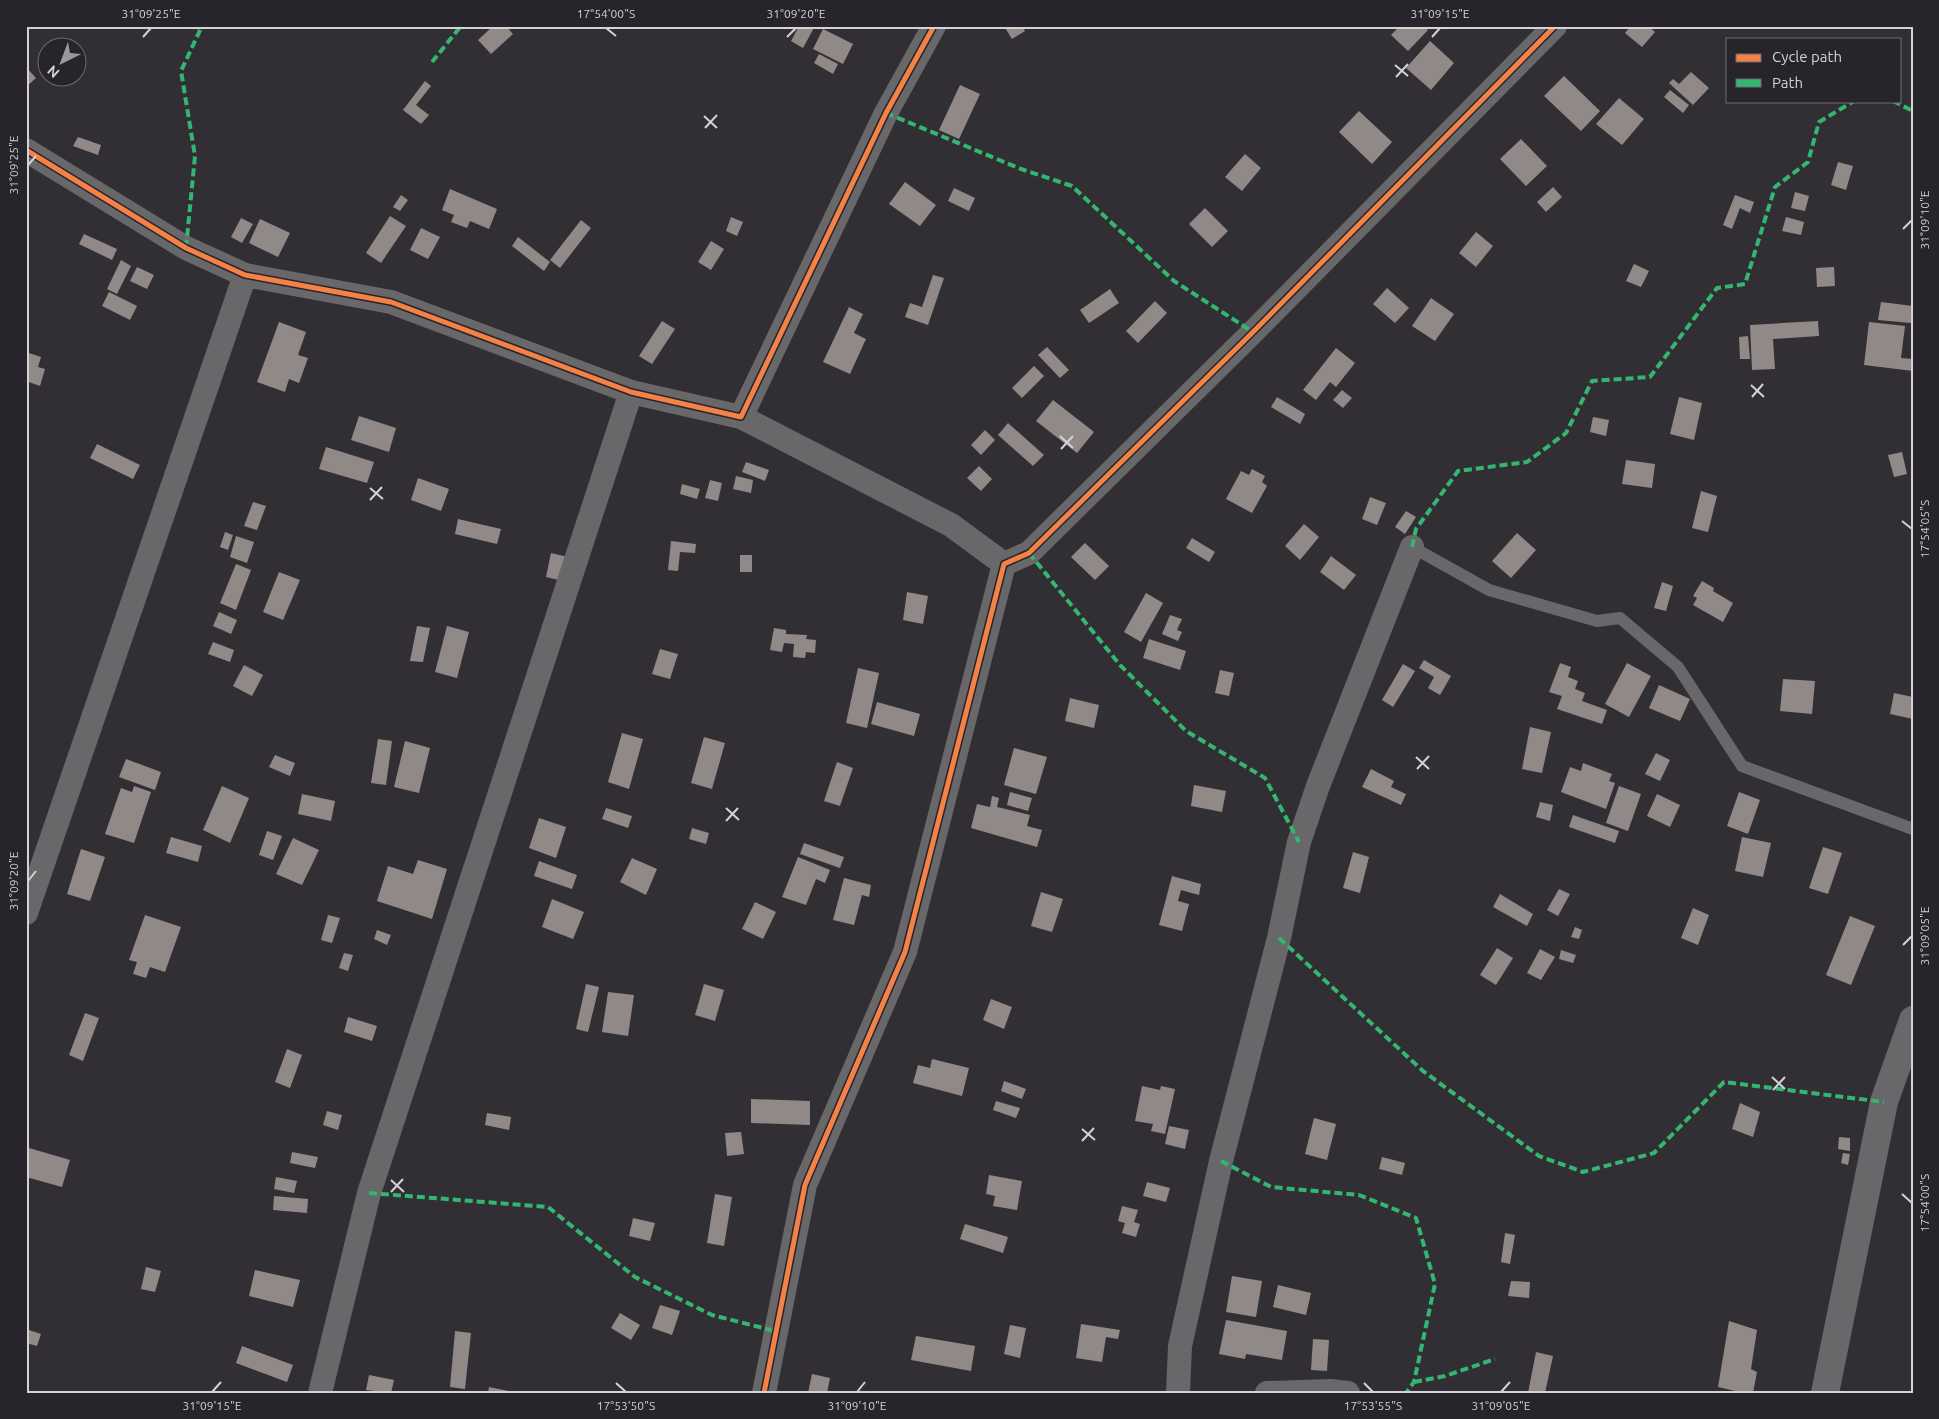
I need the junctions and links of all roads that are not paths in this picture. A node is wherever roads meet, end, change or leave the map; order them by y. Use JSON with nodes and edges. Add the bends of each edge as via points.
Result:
{"nodes":[{"id":1,"x":934,"y":26,"type":"edge"},
{"id":2,"x":1554,"y":26,"type":"edge"},
{"id":3,"x":26,"y":150,"type":"edge"},
{"id":4,"x":245,"y":275,"type":"junction"},
{"id":5,"x":631,"y":392,"type":"junction"},
{"id":6,"x":740,"y":417,"type":"junction"},
{"id":7,"x":1412,"y":547,"type":"joint"},
{"id":8,"x":1004,"y":564,"type":"junction"},
{"id":9,"x":1913,"y":829,"type":"edge"},
{"id":10,"x":26,"y":913,"type":"edge"},
{"id":11,"x":1913,"y":1020,"type":"edge"},
{"id":12,"x":320,"y":1393,"type":"edge"},
{"id":13,"x":764,"y":1393,"type":"edge"},
{"id":14,"x":1178,"y":1393,"type":"edge"},
{"id":15,"x":1267,"y":1393,"type":"edge"},
{"id":16,"x":1348,"y":1393,"type":"edge"},
{"id":17,"x":1825,"y":1393,"type":"edge"}],
"edges":[{"from":1,"to":6,"type":"street","via":[[886,112]]},
{"from":2,"to":8,"type":"street","via":[[1260,325],[1036,546]]},
{"from":3,"to":4,"type":"street","via":[[186,248]]},
{"from":4,"to":5,"type":"street","via":[[391,302]]},
{"from":4,"to":10,"type":"street"},
{"from":5,"to":6,"type":"street"},
{"from":5,"to":12,"type":"street","via":[[369,1193]]},
{"from":6,"to":8,"type":"street","via":[[951,526]]},
{"from":7,"to":9,"type":"lane","via":[[1489,590],[1597,621],[1620,618],[1678,667],[1742,766]]},
{"from":7,"to":14,"type":"street","via":[[1299,842],[1279,938],[1221,1161],[1184,1326]]},
{"from":8,"to":13,"type":"street","via":[[905,952],[805,1185]]},
{"from":11,"to":17,"type":"street","via":[[1884,1102]]},
{"from":15,"to":16,"type":"street"}]}
